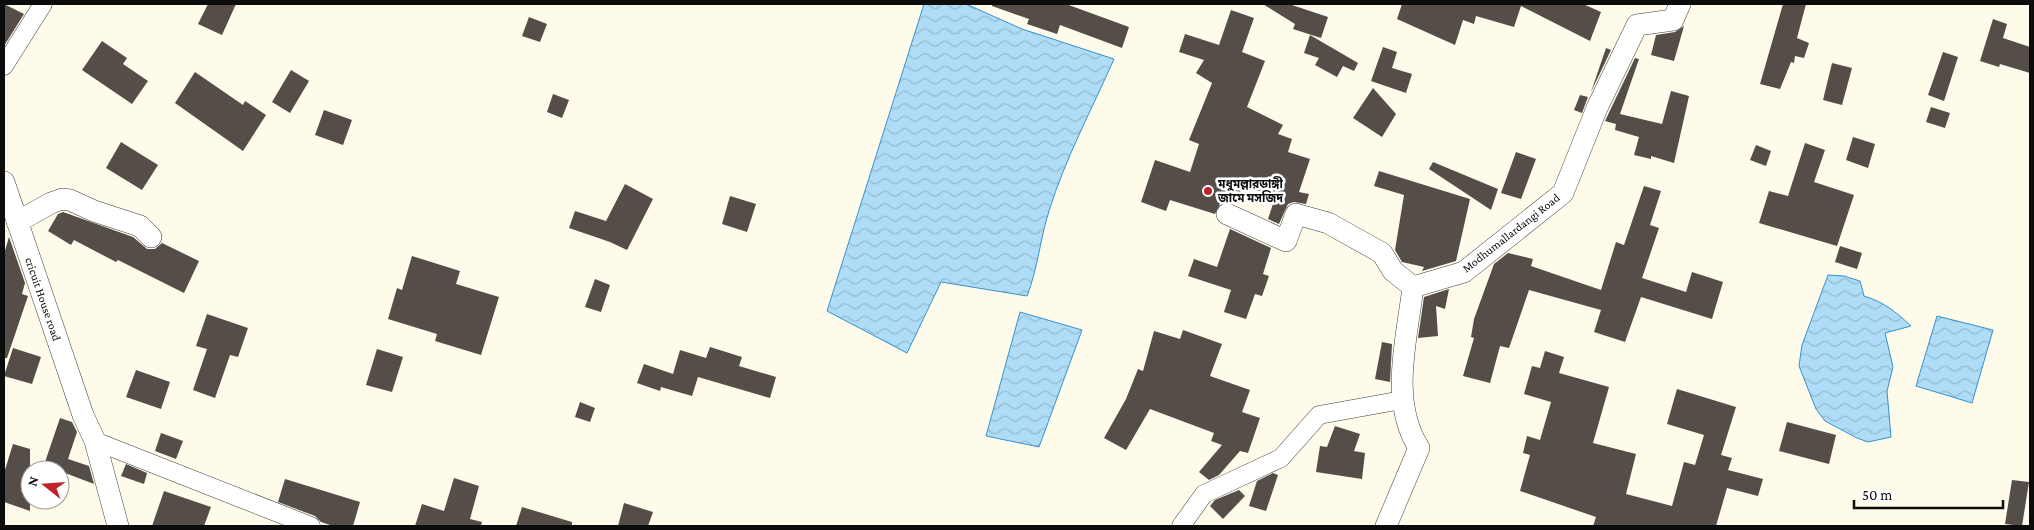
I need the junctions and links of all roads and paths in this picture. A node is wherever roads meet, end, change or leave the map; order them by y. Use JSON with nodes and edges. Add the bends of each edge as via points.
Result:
{"nodes":[{"id":1,"x":43,"y":4,"type":"edge"},
{"id":2,"x":1680,"y":4,"type":"edge"},
{"id":3,"x":4,"y":66,"type":"edge"},
{"id":4,"x":4,"y":182,"type":"edge"},
{"id":5,"x":1227,"y":214,"type":"dead end"},
{"id":6,"x":17,"y":222,"type":"junction"},
{"id":7,"x":151,"y":237,"type":"dead end"},
{"id":8,"x":1413,"y":287,"type":"junction"},
{"id":9,"x":1402,"y":400,"type":"junction"},
{"id":10,"x":95,"y":441,"type":"junction"},
{"id":11,"x":118,"y":526,"type":"edge"},
{"id":12,"x":311,"y":526,"type":"edge"},
{"id":13,"x":1181,"y":526,"type":"edge"},
{"id":14,"x":1386,"y":526,"type":"edge"}],
"edges":[{"from":1,"to":3,"type":"street"},
{"from":2,"to":8,"type":"street","name":"Modhumallardangi Road","via":[[1673,20],[1637,25],[1597,108],[1563,192],[1464,272]]},
{"from":4,"to":6,"type":"street","name":"cricuit House road"},
{"from":5,"to":8,"type":"street","via":[[1286,241],[1296,214],[1328,223],[1382,253],[1393,271]]},
{"from":6,"to":7,"type":"street","via":[[62,199],[140,226]]},
{"from":6,"to":10,"type":"street","name":"cricuit House road","via":[[83,415]]},
{"from":8,"to":9,"type":"street"},
{"from":9,"to":13,"type":"street","via":[[1319,415],[1281,458],[1204,494]]},
{"from":9,"to":14,"type":"street","via":[[1410,434],[1419,448]]},
{"from":10,"to":11,"type":"street","name":"cricuit House road"},
{"from":10,"to":12,"type":"street"}]}
